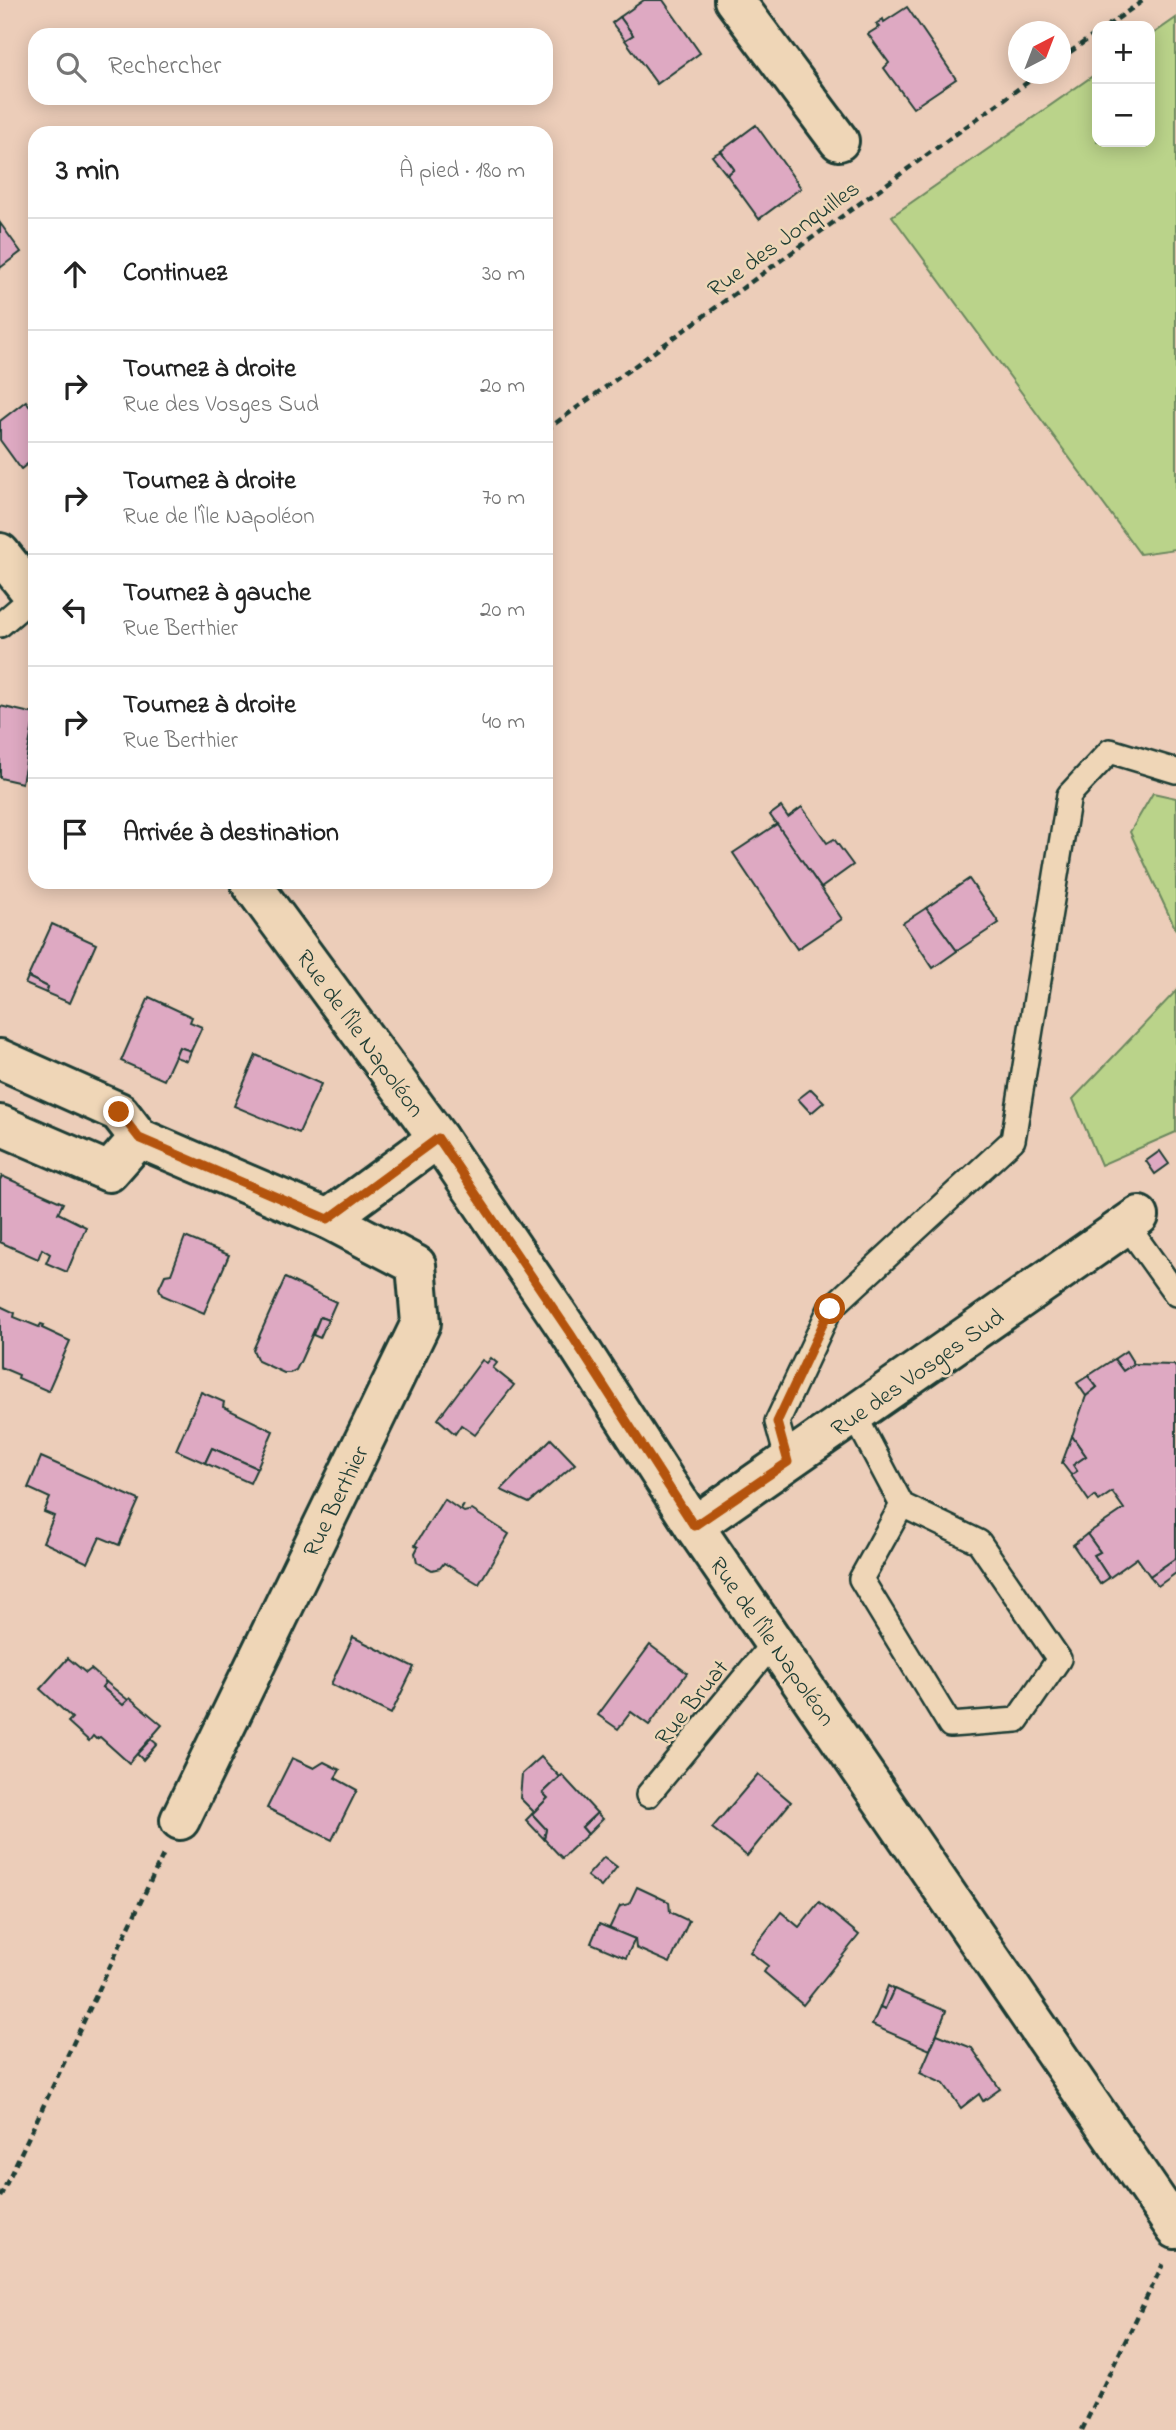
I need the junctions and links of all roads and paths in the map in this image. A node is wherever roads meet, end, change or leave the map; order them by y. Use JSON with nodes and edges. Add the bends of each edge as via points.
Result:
{"nodes":[{"id":1,"x":734,"y":0,"type":"edge"},
{"id":2,"x":1144,"y":0,"type":"edge"},
{"id":3,"x":1114,"y":21,"type":"edge"},
{"id":4,"x":1092,"y":37,"type":"edge"},
{"id":5,"x":1071,"y":51,"type":"edge"},
{"id":6,"x":1025,"y":84,"type":"edge"},
{"id":7,"x":839,"y":141,"type":"dead end"},
{"id":8,"x":553,"y":425,"type":"edge"},
{"id":9,"x":15,"y":555,"type":"edge"},
{"id":10,"x":28,"y":582,"type":"edge"},
{"id":11,"x":28,"y":602,"type":"edge"},
{"id":12,"x":0,"y":625,"type":"edge"},
{"id":13,"x":1176,"y":771,"type":"edge"},
{"id":14,"x":255,"y":889,"type":"edge"},
{"id":15,"x":0,"y":1059,"type":"edge"},
{"id":16,"x":0,"y":1125,"type":"edge"},
{"id":17,"x":139,"y":1138,"type":"junction"},
{"id":18,"x":438,"y":1138,"type":"junction"},
{"id":19,"x":328,"y":1219,"type":"junction"},
{"id":20,"x":1133,"y":1220,"type":"joint"},
{"id":21,"x":1176,"y":1294,"type":"edge"},
{"id":22,"x":855,"y":1416,"type":"junction"},
{"id":23,"x":788,"y":1462,"type":"junction"},
{"id":24,"x":902,"y":1504,"type":"junction"},
{"id":25,"x":694,"y":1526,"type":"junction"},
{"id":26,"x":774,"y":1642,"type":"junction"},
{"id":27,"x":648,"y":1795,"type":"dead end"},
{"id":28,"x":180,"y":1820,"type":"joint"},
{"id":29,"x":0,"y":2197,"type":"edge"},
{"id":30,"x":1170,"y":2245,"type":"edge"},
{"id":31,"x":1082,"y":2430,"type":"edge"}],
"edges":[{"from":1,"to":7,"type":"street"},
{"from":2,"to":3,"type":"path"},
{"from":4,"to":5,"type":"path"},
{"from":6,"to":8,"type":"path","name":"Rue des Jonquilles"},
{"from":9,"to":10,"type":"street"},
{"from":11,"to":12,"type":"lane"},
{"from":13,"to":23,"type":"lane","via":[[1110,751],[1069,796],[1013,1140],[830,1309],[777,1422]]},
{"from":14,"to":18,"type":"street","name":"Rue de l'Île Napoléon"},
{"from":15,"to":17,"type":"street","name":"Rue Berthier","via":[[119,1112]]},
{"from":16,"to":17,"type":"street","via":[[109,1172]]},
{"from":17,"to":19,"type":"street","name":"Rue Berthier"},
{"from":18,"to":19,"type":"street"},
{"from":18,"to":25,"type":"street","name":"Rue de l'Île Napoléon"},
{"from":19,"to":28,"type":"street","name":"Rue Berthier","via":[[416,1265],[421,1324]]},
{"from":20,"to":21,"type":"lane"},
{"from":20,"to":22,"type":"street","name":"Rue des Vosges Sud"},
{"from":22,"to":23,"type":"street","name":"Rue des Vosges Sud"},
{"from":22,"to":24,"type":"lane"},
{"from":23,"to":25,"type":"street","name":"Rue des Vosges Sud"},
{"from":24,"to":24,"type":"lane","via":[[979,1542],[1059,1659],[1017,1720],[950,1725],[861,1579]]},
{"from":25,"to":26,"type":"street","name":"Rue de l'Île Napoléon"},
{"from":26,"to":27,"type":"lane","name":"Rue Bruat"},
{"from":26,"to":30,"type":"street","name":"Rue de l'Île Napoléon"},
{"from":28,"to":29,"type":"path"},
{"from":30,"to":31,"type":"path"}]}
